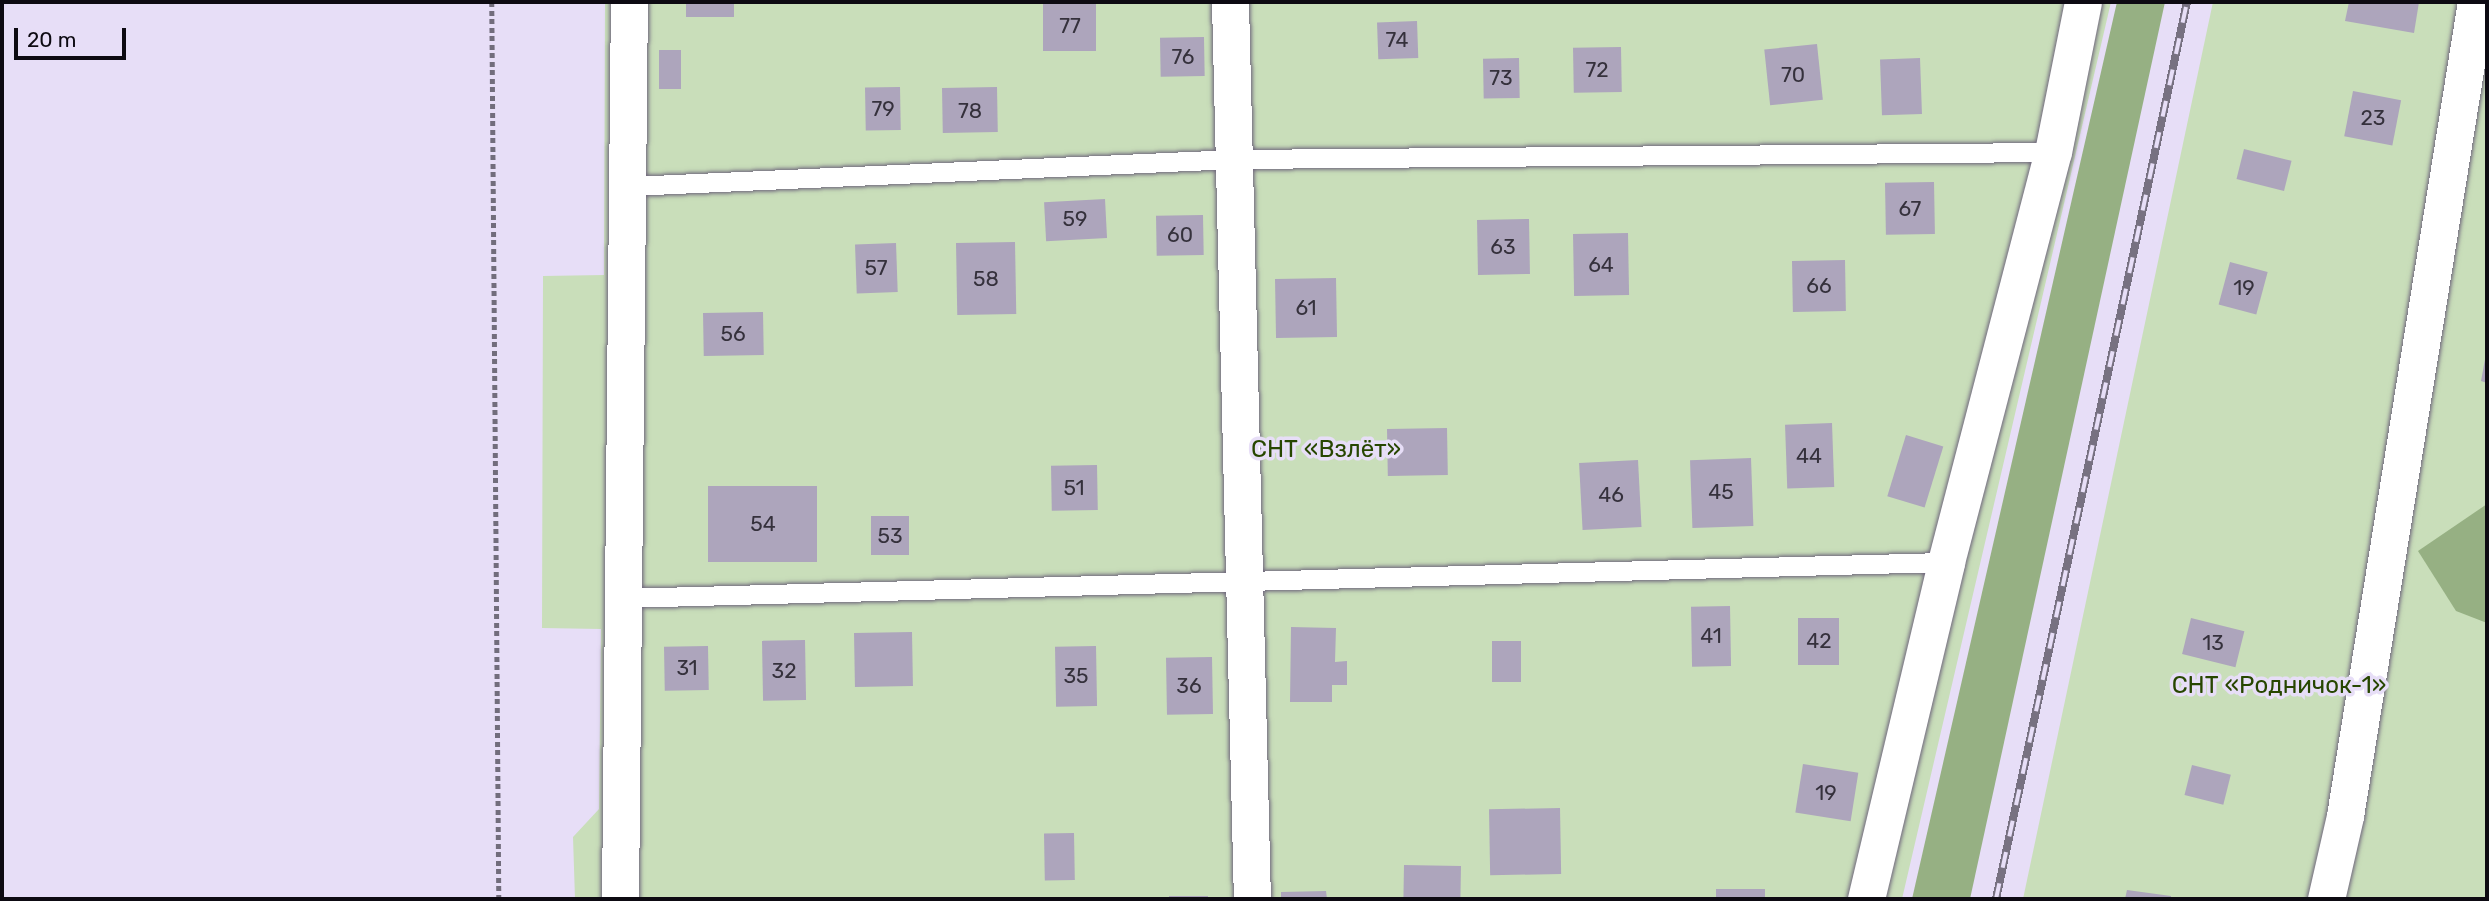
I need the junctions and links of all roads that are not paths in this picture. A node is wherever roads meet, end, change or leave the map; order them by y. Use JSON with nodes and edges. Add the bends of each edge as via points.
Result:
{"nodes":[{"id":1,"x":629,"y":2,"type":"edge"},
{"id":2,"x":1230,"y":2,"type":"edge"},
{"id":3,"x":2083,"y":2,"type":"edge"},
{"id":4,"x":2476,"y":2,"type":"edge"},
{"id":5,"x":2053,"y":152,"type":"junction"},
{"id":6,"x":1234,"y":159,"type":"junction"},
{"id":7,"x":630,"y":186,"type":"junction"},
{"id":8,"x":1946,"y":562,"type":"junction"},
{"id":9,"x":1244,"y":581,"type":"junction"},
{"id":10,"x":622,"y":598,"type":"junction"},
{"id":11,"x":620,"y":899,"type":"edge"},
{"id":12,"x":1252,"y":899,"type":"edge"},
{"id":13,"x":1866,"y":899,"type":"edge"},
{"id":14,"x":2326,"y":899,"type":"edge"}],
"edges":[{"from":1,"to":7,"type":"street"},
{"from":2,"to":6,"type":"street"},
{"from":3,"to":5,"type":"street"},
{"from":4,"to":14,"type":"street","via":[[2350,789]]},
{"from":5,"to":6,"type":"lane"},
{"from":5,"to":8,"type":"street"},
{"from":6,"to":7,"type":"lane"},
{"from":6,"to":9,"type":"street"},
{"from":7,"to":10,"type":"street"},
{"from":8,"to":9,"type":"lane"},
{"from":8,"to":13,"type":"street"},
{"from":9,"to":10,"type":"lane"},
{"from":9,"to":12,"type":"street"},
{"from":10,"to":11,"type":"street"}]}
